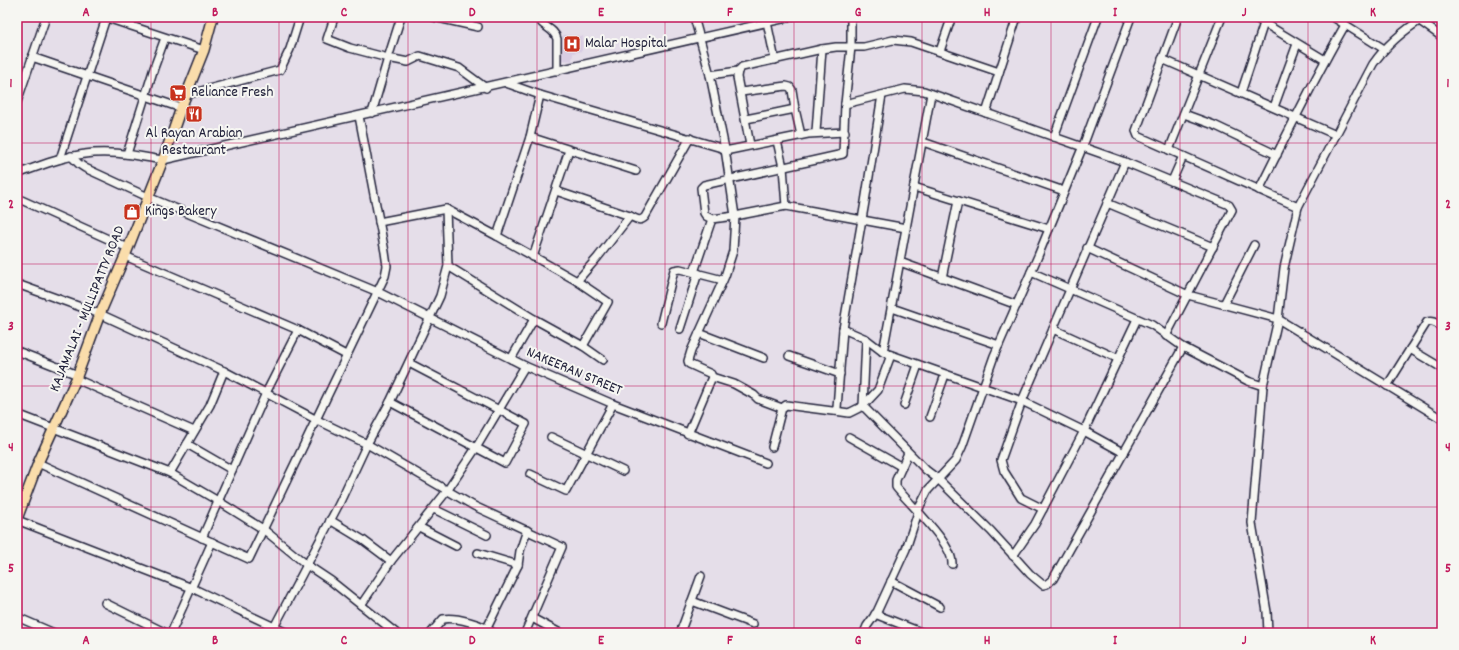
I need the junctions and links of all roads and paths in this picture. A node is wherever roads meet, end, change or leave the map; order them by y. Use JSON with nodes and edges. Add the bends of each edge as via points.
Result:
{"nodes":[{"id":1,"x":46,"y":17,"type":"edge"},
{"id":2,"x":106,"y":17,"type":"edge"},
{"id":3,"x":213,"y":17,"type":"edge"},
{"id":4,"x":300,"y":17,"type":"edge"},
{"id":5,"x":333,"y":17,"type":"edge"},
{"id":6,"x":401,"y":17,"type":"edge"},
{"id":7,"x":434,"y":17,"type":"edge"},
{"id":8,"x":538,"y":17,"type":"edge"},
{"id":9,"x":694,"y":17,"type":"edge"},
{"id":10,"x":791,"y":17,"type":"edge"},
{"id":11,"x":851,"y":17,"type":"edge"},
{"id":12,"x":950,"y":17,"type":"edge"},
{"id":13,"x":1017,"y":17,"type":"edge"},
{"id":14,"x":1098,"y":17,"type":"edge"},
{"id":15,"x":1131,"y":17,"type":"edge"},
{"id":16,"x":1178,"y":17,"type":"edge"},
{"id":17,"x":1222,"y":17,"type":"edge"},
{"id":18,"x":1254,"y":17,"type":"edge"},
{"id":19,"x":1333,"y":17,"type":"edge"},
{"id":20,"x":1420,"y":18,"type":"edge"},
{"id":21,"x":767,"y":22,"type":"junction"},
{"id":22,"x":1264,"y":23,"type":"junction"},
{"id":23,"x":1345,"y":24,"type":"junction"},
{"id":24,"x":478,"y":26,"type":"dead end"},
{"id":25,"x":699,"y":37,"type":"junction"},
{"id":26,"x":1442,"y":37,"type":"edge"},
{"id":27,"x":165,"y":38,"type":"junction"},
{"id":28,"x":1297,"y":44,"type":"junction"},
{"id":29,"x":851,"y":47,"type":"junction"},
{"id":30,"x":822,"y":49,"type":"junction"},
{"id":31,"x":1384,"y":49,"type":"junction"},
{"id":32,"x":204,"y":50,"type":"junction"},
{"id":33,"x":940,"y":51,"type":"junction"},
{"id":34,"x":32,"y":56,"type":"junction"},
{"id":35,"x":388,"y":58,"type":"junction"},
{"id":36,"x":1162,"y":59,"type":"junction"},
{"id":37,"x":775,"y":60,"type":"junction"},
{"id":38,"x":1325,"y":60,"type":"junction"},
{"id":39,"x":557,"y":71,"type":"junction"},
{"id":40,"x":738,"y":71,"type":"junction"},
{"id":41,"x":999,"y":72,"type":"junction"},
{"id":42,"x":710,"y":75,"type":"junction"},
{"id":43,"x":87,"y":76,"type":"junction"},
{"id":44,"x":1200,"y":76,"type":"junction"},
{"id":45,"x":505,"y":83,"type":"junction"},
{"id":46,"x":486,"y":88,"type":"junction"},
{"id":47,"x":741,"y":92,"type":"junction"},
{"id":48,"x":1241,"y":93,"type":"junction"},
{"id":49,"x":931,"y":94,"type":"junction"},
{"id":50,"x":186,"y":95,"type":"junction"},
{"id":51,"x":540,"y":95,"type":"junction"},
{"id":52,"x":882,"y":95,"type":"junction"},
{"id":53,"x":145,"y":96,"type":"junction"},
{"id":54,"x":17,"y":102,"type":"edge"},
{"id":55,"x":845,"y":104,"type":"junction"},
{"id":56,"x":1274,"y":107,"type":"junction"},
{"id":57,"x":181,"y":108,"type":"junction"},
{"id":58,"x":795,"y":109,"type":"junction"},
{"id":59,"x":372,"y":113,"type":"junction"},
{"id":60,"x":986,"y":114,"type":"junction"},
{"id":61,"x":1184,"y":114,"type":"junction"},
{"id":62,"x":358,"y":116,"type":"junction"},
{"id":63,"x":1295,"y":117,"type":"junction"},
{"id":64,"x":746,"y":119,"type":"junction"},
{"id":65,"x":816,"y":132,"type":"junction"},
{"id":66,"x":845,"y":132,"type":"junction"},
{"id":67,"x":801,"y":135,"type":"junction"},
{"id":68,"x":1336,"y":135,"type":"junction"},
{"id":69,"x":530,"y":137,"type":"junction"},
{"id":70,"x":1054,"y":137,"type":"junction"},
{"id":71,"x":690,"y":138,"type":"junction"},
{"id":72,"x":777,"y":141,"type":"junction"},
{"id":73,"x":922,"y":142,"type":"junction"},
{"id":74,"x":750,"y":145,"type":"junction"},
{"id":75,"x":1083,"y":146,"type":"junction"},
{"id":76,"x":570,"y":150,"type":"junction"},
{"id":77,"x":725,"y":150,"type":"junction"},
{"id":78,"x":1170,"y":150,"type":"junction"},
{"id":79,"x":126,"y":154,"type":"junction"},
{"id":80,"x":1278,"y":155,"type":"junction"},
{"id":81,"x":72,"y":156,"type":"junction"},
{"id":82,"x":1182,"y":156,"type":"junction"},
{"id":83,"x":60,"y":159,"type":"junction"},
{"id":84,"x":163,"y":160,"type":"junction"},
{"id":85,"x":1126,"y":162,"type":"junction"},
{"id":86,"x":782,"y":167,"type":"junction"},
{"id":87,"x":636,"y":171,"type":"dead end"},
{"id":88,"x":17,"y":174,"type":"edge"},
{"id":89,"x":729,"y":180,"type":"junction"},
{"id":90,"x":1172,"y":181,"type":"junction"},
{"id":91,"x":914,"y":187,"type":"junction"},
{"id":92,"x":1259,"y":190,"type":"junction"},
{"id":93,"x":556,"y":191,"type":"junction"},
{"id":94,"x":1064,"y":191,"type":"junction"},
{"id":95,"x":148,"y":197,"type":"junction"},
{"id":96,"x":17,"y":198,"type":"edge"},
{"id":97,"x":958,"y":201,"type":"junction"},
{"id":98,"x":1107,"y":203,"type":"junction"},
{"id":99,"x":786,"y":206,"type":"junction"},
{"id":100,"x":1298,"y":207,"type":"junction"},
{"id":101,"x":446,"y":209,"type":"junction"},
{"id":102,"x":630,"y":216,"type":"junction"},
{"id":103,"x":735,"y":216,"type":"junction"},
{"id":104,"x":712,"y":219,"type":"junction"},
{"id":105,"x":862,"y":220,"type":"junction"},
{"id":106,"x":379,"y":222,"type":"junction"},
{"id":107,"x":906,"y":228,"type":"junction"},
{"id":108,"x":1049,"y":229,"type":"junction"},
{"id":109,"x":497,"y":236,"type":"junction"},
{"id":110,"x":1254,"y":244,"type":"dead end"},
{"id":111,"x":1213,"y":246,"type":"junction"},
{"id":112,"x":1087,"y":248,"type":"junction"},
{"id":113,"x":126,"y":252,"type":"junction"},
{"id":114,"x":533,"y":257,"type":"junction"},
{"id":115,"x":900,"y":262,"type":"junction"},
{"id":116,"x":448,"y":266,"type":"junction"},
{"id":117,"x":1031,"y":272,"type":"junction"},
{"id":118,"x":696,"y":273,"type":"junction"},
{"id":119,"x":942,"y":278,"type":"junction"},
{"id":120,"x":723,"y":280,"type":"junction"},
{"id":121,"x":577,"y":281,"type":"junction"},
{"id":122,"x":17,"y":284,"type":"edge"},
{"id":123,"x":1070,"y":288,"type":"junction"},
{"id":124,"x":378,"y":292,"type":"junction"},
{"id":125,"x":1188,"y":295,"type":"junction"},
{"id":126,"x":1224,"y":304,"type":"junction"},
{"id":127,"x":1017,"y":305,"type":"junction"},
{"id":128,"x":892,"y":308,"type":"junction"},
{"id":129,"x":100,"y":314,"type":"junction"},
{"id":130,"x":431,"y":318,"type":"junction"},
{"id":131,"x":534,"y":319,"type":"junction"},
{"id":132,"x":1137,"y":319,"type":"junction"},
{"id":133,"x":1278,"y":319,"type":"junction"},
{"id":134,"x":660,"y":323,"type":"dead end"},
{"id":135,"x":1442,"y":327,"type":"edge"},
{"id":136,"x":680,"y":329,"type":"dead end"},
{"id":137,"x":843,"y":329,"type":"junction"},
{"id":138,"x":1052,"y":329,"type":"junction"},
{"id":139,"x":298,"y":330,"type":"junction"},
{"id":140,"x":699,"y":333,"type":"junction"},
{"id":141,"x":1166,"y":336,"type":"junction"},
{"id":142,"x":866,"y":338,"type":"junction"},
{"id":143,"x":999,"y":345,"type":"junction"},
{"id":144,"x":583,"y":346,"type":"junction"},
{"id":145,"x":1183,"y":347,"type":"junction"},
{"id":146,"x":1410,"y":349,"type":"junction"},
{"id":147,"x":17,"y":351,"type":"edge"},
{"id":148,"x":883,"y":352,"type":"junction"},
{"id":149,"x":346,"y":355,"type":"junction"},
{"id":150,"x":891,"y":355,"type":"junction"},
{"id":151,"x":789,"y":356,"type":"dead end"},
{"id":152,"x":764,"y":358,"type":"dead end"},
{"id":153,"x":510,"y":359,"type":"junction"},
{"id":154,"x":1119,"y":359,"type":"junction"},
{"id":155,"x":603,"y":360,"type":"dead end"},
{"id":156,"x":409,"y":363,"type":"junction"},
{"id":157,"x":918,"y":365,"type":"junction"},
{"id":158,"x":525,"y":366,"type":"junction"},
{"id":159,"x":1442,"y":368,"type":"edge"},
{"id":160,"x":224,"y":371,"type":"junction"},
{"id":161,"x":840,"y":374,"type":"junction"},
{"id":162,"x":945,"y":375,"type":"junction"},
{"id":163,"x":77,"y":377,"type":"junction"},
{"id":164,"x":712,"y":377,"type":"junction"},
{"id":165,"x":1263,"y":386,"type":"junction"},
{"id":166,"x":1387,"y":386,"type":"junction"},
{"id":167,"x":982,"y":387,"type":"junction"},
{"id":168,"x":266,"y":393,"type":"junction"},
{"id":169,"x":1022,"y":401,"type":"junction"},
{"id":170,"x":390,"y":402,"type":"junction"},
{"id":171,"x":613,"y":404,"type":"junction"},
{"id":172,"x":904,"y":405,"type":"dead end"},
{"id":173,"x":863,"y":406,"type":"junction"},
{"id":174,"x":782,"y":408,"type":"junction"},
{"id":175,"x":498,"y":410,"type":"junction"},
{"id":176,"x":835,"y":411,"type":"junction"},
{"id":177,"x":17,"y":414,"type":"edge"},
{"id":178,"x":930,"y":417,"type":"dead end"},
{"id":179,"x":315,"y":419,"type":"junction"},
{"id":180,"x":1442,"y":419,"type":"edge"},
{"id":181,"x":54,"y":428,"type":"junction"},
{"id":182,"x":194,"y":431,"type":"junction"},
{"id":183,"x":1084,"y":431,"type":"junction"},
{"id":184,"x":688,"y":434,"type":"junction"},
{"id":185,"x":551,"y":437,"type":"dead end"},
{"id":186,"x":849,"y":437,"type":"dead end"},
{"id":187,"x":187,"y":444,"type":"junction"},
{"id":188,"x":367,"y":444,"type":"junction"},
{"id":189,"x":772,"y":447,"type":"dead end"},
{"id":190,"x":476,"y":448,"type":"junction"},
{"id":191,"x":908,"y":453,"type":"junction"},
{"id":192,"x":1124,"y":453,"type":"junction"},
{"id":193,"x":587,"y":454,"type":"junction"},
{"id":194,"x":38,"y":463,"type":"junction"},
{"id":195,"x":766,"y":463,"type":"dead end"},
{"id":196,"x":902,"y":466,"type":"junction"},
{"id":197,"x":232,"y":470,"type":"junction"},
{"id":198,"x":623,"y":471,"type":"dead end"},
{"id":199,"x":170,"y":473,"type":"junction"},
{"id":200,"x":530,"y":474,"type":"dead end"},
{"id":201,"x":938,"y":479,"type":"junction"},
{"id":202,"x":447,"y":491,"type":"junction"},
{"id":203,"x":218,"y":501,"type":"junction"},
{"id":204,"x":434,"y":509,"type":"junction"},
{"id":205,"x":1044,"y":509,"type":"junction"},
{"id":206,"x":918,"y":512,"type":"junction"},
{"id":207,"x":17,"y":520,"type":"edge"},
{"id":208,"x":330,"y":520,"type":"junction"},
{"id":209,"x":419,"y":527,"type":"junction"},
{"id":210,"x":263,"y":529,"type":"junction"},
{"id":211,"x":527,"y":530,"type":"junction"},
{"id":212,"x":487,"y":535,"type":"dead end"},
{"id":213,"x":202,"y":538,"type":"junction"},
{"id":214,"x":212,"y":542,"type":"junction"},
{"id":215,"x":456,"y":546,"type":"dead end"},
{"id":216,"x":478,"y":553,"type":"dead end"},
{"id":217,"x":1014,"y":556,"type":"junction"},
{"id":218,"x":391,"y":561,"type":"junction"},
{"id":219,"x":307,"y":564,"type":"junction"},
{"id":220,"x":518,"y":564,"type":"junction"},
{"id":221,"x":952,"y":564,"type":"dead end"},
{"id":222,"x":701,"y":576,"type":"dead end"},
{"id":223,"x":891,"y":581,"type":"junction"},
{"id":224,"x":192,"y":588,"type":"junction"},
{"id":225,"x":692,"y":601,"type":"junction"},
{"id":226,"x":105,"y":604,"type":"dead end"},
{"id":227,"x":361,"y":605,"type":"junction"},
{"id":228,"x":940,"y":607,"type":"dead end"},
{"id":229,"x":875,"y":614,"type":"junction"},
{"id":230,"x":17,"y":617,"type":"edge"},
{"id":231,"x":532,"y":618,"type":"junction"},
{"id":232,"x":753,"y":624,"type":"dead end"},
{"id":233,"x":272,"y":630,"type":"edge"},
{"id":234,"x":490,"y":630,"type":"edge"},
{"id":235,"x":392,"y":632,"type":"edge"},
{"id":236,"x":54,"y":633,"type":"edge"},
{"id":237,"x":166,"y":633,"type":"edge"},
{"id":238,"x":171,"y":633,"type":"edge"},
{"id":239,"x":287,"y":633,"type":"edge"},
{"id":240,"x":431,"y":633,"type":"edge"},
{"id":241,"x":525,"y":633,"type":"edge"},
{"id":242,"x":560,"y":633,"type":"edge"},
{"id":243,"x":680,"y":633,"type":"edge"},
{"id":244,"x":864,"y":633,"type":"edge"},
{"id":245,"x":923,"y":633,"type":"edge"},
{"id":246,"x":1268,"y":633,"type":"edge"}],
"edges":[{"from":1,"to":34,"type":"street"},
{"from":2,"to":27,"type":"street"},
{"from":2,"to":43,"type":"street"},
{"from":3,"to":32,"type":"main road","name":"KAJAMALAI - MULLIPATTY ROAD"},
{"from":4,"to":50,"type":"street","via":[[280,70]]},
{"from":5,"to":35,"type":"street","via":[[327,39]]},
{"from":6,"to":35,"type":"street"},
{"from":7,"to":24,"type":"street"},
{"from":8,"to":39,"type":"street","via":[[541,23],[553,30],[557,39]]},
{"from":9,"to":25,"type":"street"},
{"from":10,"to":21,"type":"street"},
{"from":11,"to":29,"type":"street"},
{"from":12,"to":33,"type":"street"},
{"from":13,"to":41,"type":"street"},
{"from":14,"to":70,"type":"street"},
{"from":15,"to":75,"type":"street"},
{"from":16,"to":36,"type":"street"},
{"from":17,"to":44,"type":"street"},
{"from":18,"to":22,"type":"street"},
{"from":19,"to":23,"type":"street"},
{"from":20,"to":26,"type":"street"},
{"from":20,"to":31,"type":"street"},
{"from":21,"to":25,"type":"street"},
{"from":21,"to":37,"type":"street"},
{"from":22,"to":28,"type":"street"},
{"from":22,"to":48,"type":"street"},
{"from":23,"to":31,"type":"street"},
{"from":23,"to":38,"type":"street"},
{"from":25,"to":39,"type":"street"},
{"from":25,"to":42,"type":"street"},
{"from":27,"to":32,"type":"street"},
{"from":27,"to":53,"type":"street"},
{"from":28,"to":38,"type":"street"},
{"from":28,"to":56,"type":"street"},
{"from":29,"to":30,"type":"street"},
{"from":29,"to":33,"type":"street","via":[[864,47],[893,40],[911,42]]},
{"from":29,"to":55,"type":"street"},
{"from":30,"to":37,"type":"street"},
{"from":30,"to":65,"type":"street"},
{"from":31,"to":68,"type":"street","via":[[1373,64]]},
{"from":32,"to":50,"type":"main road","name":"KAJAMALAI - MULLIPATTY ROAD"},
{"from":33,"to":41,"type":"street"},
{"from":34,"to":43,"type":"street"},
{"from":34,"to":54,"type":"street"},
{"from":35,"to":46,"type":"street","via":[[408,62],[420,56],[459,68]]},
{"from":35,"to":59,"type":"street"},
{"from":36,"to":44,"type":"street"},
{"from":36,"to":78,"type":"street","via":[[1136,131],[1138,136]]},
{"from":37,"to":40,"type":"street","via":[[742,67]]},
{"from":38,"to":63,"type":"street"},
{"from":39,"to":45,"type":"street"},
{"from":40,"to":42,"type":"street"},
{"from":40,"to":47,"type":"street"},
{"from":41,"to":60,"type":"street"},
{"from":42,"to":77,"type":"street"},
{"from":43,"to":53,"type":"street"},
{"from":43,"to":83,"type":"street"},
{"from":44,"to":48,"type":"street"},
{"from":44,"to":61,"type":"street"},
{"from":45,"to":46,"type":"street"},
{"from":45,"to":51,"type":"street"},
{"from":46,"to":59,"type":"street"},
{"from":47,"to":58,"type":"street","via":[[790,87]]},
{"from":47,"to":64,"type":"street"},
{"from":48,"to":56,"type":"street"},
{"from":49,"to":52,"type":"street","via":[[905,89]]},
{"from":49,"to":60,"type":"street"},
{"from":49,"to":73,"type":"street"},
{"from":50,"to":57,"type":"main road","name":"KAJAMALAI - MULLIPATTY ROAD"},
{"from":51,"to":69,"type":"street"},
{"from":51,"to":71,"type":"street"},
{"from":52,"to":55,"type":"street"},
{"from":52,"to":105,"type":"street"},
{"from":53,"to":57,"type":"street"},
{"from":53,"to":79,"type":"street"},
{"from":55,"to":66,"type":"street"},
{"from":56,"to":63,"type":"street"},
{"from":57,"to":84,"type":"main road","name":"KAJAMALAI - MULLIPATTY ROAD"},
{"from":58,"to":64,"type":"street"},
{"from":58,"to":67,"type":"street"},
{"from":59,"to":62,"type":"street"},
{"from":60,"to":70,"type":"street"},
{"from":61,"to":78,"type":"street"},
{"from":61,"to":80,"type":"street"},
{"from":62,"to":84,"type":"street"},
{"from":62,"to":106,"type":"street"},
{"from":63,"to":68,"type":"street"},
{"from":63,"to":80,"type":"street"},
{"from":64,"to":74,"type":"street"},
{"from":65,"to":66,"type":"street"},
{"from":65,"to":67,"type":"street"},
{"from":66,"to":86,"type":"street","via":[[843,154]]},
{"from":67,"to":72,"type":"street"},
{"from":68,"to":100,"type":"street"},
{"from":69,"to":76,"type":"street"},
{"from":69,"to":109,"type":"street"},
{"from":70,"to":75,"type":"street"},
{"from":71,"to":77,"type":"street"},
{"from":71,"to":102,"type":"street","via":[[645,217],[639,220]]},
{"from":72,"to":74,"type":"street"},
{"from":72,"to":86,"type":"street"},
{"from":73,"to":91,"type":"street"},
{"from":73,"to":94,"type":"street"},
{"from":74,"to":77,"type":"street"},
{"from":75,"to":85,"type":"street"},
{"from":75,"to":94,"type":"street"},
{"from":76,"to":87,"type":"street"},
{"from":76,"to":93,"type":"street"},
{"from":77,"to":89,"type":"street"},
{"from":78,"to":82,"type":"street"},
{"from":79,"to":81,"type":"street","via":[[86,153]]},
{"from":79,"to":84,"type":"street"},
{"from":80,"to":92,"type":"street"},
{"from":81,"to":83,"type":"street"},
{"from":81,"to":95,"type":"street","name":"NAKEERAN STREET","via":[[85,168]]},
{"from":82,"to":90,"type":"street"},
{"from":82,"to":92,"type":"street"},
{"from":83,"to":88,"type":"street"},
{"from":84,"to":95,"type":"main road","name":"KAJAMALAI - MULLIPATTY ROAD"},
{"from":85,"to":90,"type":"street"},
{"from":85,"to":98,"type":"street"},
{"from":86,"to":89,"type":"street"},
{"from":86,"to":99,"type":"street"},
{"from":89,"to":103,"type":"street"},
{"from":89,"to":104,"type":"street","via":[[702,186],[704,213]]},
{"from":90,"to":111,"type":"street","via":[[1231,207],[1231,213]]},
{"from":91,"to":97,"type":"street"},
{"from":91,"to":107,"type":"street"},
{"from":92,"to":100,"type":"street"},
{"from":93,"to":102,"type":"street"},
{"from":93,"to":114,"type":"street"},
{"from":94,"to":108,"type":"street"},
{"from":95,"to":113,"type":"main road","name":"KAJAMALAI - MULLIPATTY ROAD"},
{"from":95,"to":124,"type":"street","name":"NAKEERAN STREET"},
{"from":96,"to":113,"type":"street"},
{"from":97,"to":108,"type":"street"},
{"from":97,"to":119,"type":"street"},
{"from":98,"to":111,"type":"street"},
{"from":98,"to":112,"type":"street"},
{"from":99,"to":103,"type":"street"},
{"from":99,"to":105,"type":"street"},
{"from":100,"to":133,"type":"street","via":[[1284,268]]},
{"from":101,"to":106,"type":"street"},
{"from":101,"to":109,"type":"street"},
{"from":101,"to":116,"type":"street"},
{"from":102,"to":121,"type":"street"},
{"from":103,"to":104,"type":"street"},
{"from":103,"to":120,"type":"street","via":[[733,250]]},
{"from":104,"to":118,"type":"street"},
{"from":105,"to":107,"type":"street"},
{"from":105,"to":137,"type":"street"},
{"from":106,"to":124,"type":"street","via":[[386,266]]},
{"from":107,"to":115,"type":"street"},
{"from":108,"to":117,"type":"street"},
{"from":109,"to":114,"type":"street"},
{"from":110,"to":126,"type":"street"},
{"from":111,"to":125,"type":"street"},
{"from":112,"to":123,"type":"street"},
{"from":112,"to":125,"type":"street"},
{"from":113,"to":129,"type":"main road","name":"KAJAMALAI - MULLIPATTY ROAD"},
{"from":113,"to":139,"type":"street"},
{"from":114,"to":121,"type":"street"},
{"from":115,"to":119,"type":"street"},
{"from":115,"to":128,"type":"street"},
{"from":116,"to":130,"type":"street","via":[[444,286]]},
{"from":116,"to":131,"type":"street"},
{"from":117,"to":123,"type":"street"},
{"from":117,"to":127,"type":"street"},
{"from":118,"to":120,"type":"street"},
{"from":118,"to":134,"type":"street","via":[[674,270]]},
{"from":118,"to":136,"type":"street"},
{"from":119,"to":127,"type":"street"},
{"from":120,"to":140,"type":"street"},
{"from":121,"to":144,"type":"street","via":[[608,302]]},
{"from":122,"to":129,"type":"street"},
{"from":123,"to":132,"type":"street"},
{"from":123,"to":138,"type":"street"},
{"from":124,"to":130,"type":"street","name":"NAKEERAN STREET"},
{"from":124,"to":149,"type":"street"},
{"from":125,"to":126,"type":"street"},
{"from":125,"to":141,"type":"street"},
{"from":126,"to":133,"type":"street"},
{"from":127,"to":143,"type":"street"},
{"from":128,"to":143,"type":"street"},
{"from":128,"to":148,"type":"street"},
{"from":129,"to":160,"type":"street"},
{"from":129,"to":163,"type":"main road","name":"KAJAMALAI - MULLIPATTY ROAD"},
{"from":130,"to":153,"type":"street","name":"NAKEERAN STREET"},
{"from":130,"to":156,"type":"street"},
{"from":131,"to":144,"type":"street"},
{"from":131,"to":153,"type":"street"},
{"from":132,"to":141,"type":"street","via":[[1152,325]]},
{"from":132,"to":154,"type":"street"},
{"from":133,"to":165,"type":"street"},
{"from":133,"to":166,"type":"street"},
{"from":135,"to":146,"type":"street","via":[[1434,322],[1427,322]]},
{"from":137,"to":142,"type":"street"},
{"from":137,"to":161,"type":"street"},
{"from":138,"to":154,"type":"street"},
{"from":138,"to":169,"type":"street"},
{"from":139,"to":149,"type":"street"},
{"from":139,"to":168,"type":"street"},
{"from":140,"to":152,"type":"street"},
{"from":140,"to":164,"type":"street","via":[[688,361]]},
{"from":141,"to":145,"type":"street"},
{"from":142,"to":148,"type":"street"},
{"from":142,"to":173,"type":"street"},
{"from":143,"to":167,"type":"street"},
{"from":144,"to":155,"type":"street"},
{"from":145,"to":165,"type":"street","via":[[1248,381]]},
{"from":145,"to":192,"type":"street"},
{"from":146,"to":159,"type":"street"},
{"from":146,"to":166,"type":"street"},
{"from":147,"to":163,"type":"street"},
{"from":148,"to":150,"type":"street"},
{"from":149,"to":179,"type":"street"},
{"from":150,"to":157,"type":"street"},
{"from":150,"to":173,"type":"street","via":[[878,390]]},
{"from":151,"to":161,"type":"street"},
{"from":153,"to":158,"type":"street","name":"NAKEERAN STREET"},
{"from":154,"to":183,"type":"street"},
{"from":156,"to":170,"type":"street"},
{"from":156,"to":175,"type":"street"},
{"from":157,"to":162,"type":"street"},
{"from":157,"to":172,"type":"street"},
{"from":158,"to":171,"type":"street","name":"NAKEERAN STREET"},
{"from":158,"to":175,"type":"street"},
{"from":160,"to":168,"type":"street"},
{"from":160,"to":182,"type":"street","via":[[210,405]]},
{"from":161,"to":176,"type":"street","via":[[838,404]]},
{"from":162,"to":167,"type":"street"},
{"from":162,"to":178,"type":"street"},
{"from":163,"to":181,"type":"main road","name":"KAJAMALAI - MULLIPATTY ROAD"},
{"from":163,"to":182,"type":"street"},
{"from":164,"to":174,"type":"street","via":[[734,384],[758,399]]},
{"from":164,"to":184,"type":"street"},
{"from":165,"to":246,"type":"street","via":[[1252,523],[1267,612]]},
{"from":166,"to":180,"type":"street"},
{"from":167,"to":169,"type":"street"},
{"from":167,"to":201,"type":"street","via":[[956,460]]},
{"from":168,"to":179,"type":"street"},
{"from":168,"to":197,"type":"street"},
{"from":169,"to":183,"type":"street"},
{"from":169,"to":205,"type":"street","via":[[1002,455],[1002,465],[1021,498]]},
{"from":170,"to":188,"type":"street"},
{"from":170,"to":190,"type":"street"},
{"from":171,"to":184,"type":"street","name":"NAKEERAN STREET"},
{"from":171,"to":193,"type":"street"},
{"from":173,"to":176,"type":"street","via":[[848,413]]},
{"from":173,"to":191,"type":"street"},
{"from":174,"to":176,"type":"street","via":[[790,405]]},
{"from":174,"to":189,"type":"street"},
{"from":175,"to":190,"type":"street"},
{"from":175,"to":190,"type":"street","via":[[526,424],[505,463]]},
{"from":177,"to":181,"type":"street"},
{"from":179,"to":188,"type":"street"},
{"from":179,"to":210,"type":"street"},
{"from":181,"to":194,"type":"main road","name":"KAJAMALAI - MULLIPATTY ROAD"},
{"from":181,"to":199,"type":"street"},
{"from":182,"to":187,"type":"street"},
{"from":183,"to":192,"type":"street"},
{"from":183,"to":205,"type":"street"},
{"from":184,"to":195,"type":"street","name":"NAKEERAN STREET"},
{"from":185,"to":193,"type":"street"},
{"from":186,"to":196,"type":"street"},
{"from":187,"to":197,"type":"street"},
{"from":187,"to":199,"type":"street"},
{"from":188,"to":202,"type":"street"},
{"from":188,"to":208,"type":"street"},
{"from":190,"to":202,"type":"street"},
{"from":191,"to":196,"type":"street"},
{"from":191,"to":201,"type":"street"},
{"from":192,"to":217,"type":"street","via":[[1053,579],[1047,584],[1038,582]]},
{"from":193,"to":198,"type":"street"},
{"from":193,"to":200,"type":"street","via":[[566,491]]},
{"from":194,"to":207,"type":"main road","name":"KAJAMALAI - MULLIPATTY ROAD"},
{"from":194,"to":213,"type":"street"},
{"from":196,"to":206,"type":"street","via":[[896,487]]},
{"from":197,"to":203,"type":"street"},
{"from":199,"to":203,"type":"street"},
{"from":201,"to":206,"type":"street","via":[[928,490]]},
{"from":201,"to":217,"type":"street"},
{"from":202,"to":204,"type":"street"},
{"from":202,"to":211,"type":"street"},
{"from":203,"to":210,"type":"street"},
{"from":203,"to":213,"type":"street"},
{"from":204,"to":209,"type":"street"},
{"from":204,"to":212,"type":"street"},
{"from":205,"to":217,"type":"street"},
{"from":206,"to":221,"type":"street","via":[[951,555]]},
{"from":206,"to":223,"type":"street","via":[[906,549]]},
{"from":207,"to":224,"type":"street"},
{"from":208,"to":218,"type":"street"},
{"from":208,"to":219,"type":"street"},
{"from":209,"to":215,"type":"street"},
{"from":209,"to":218,"type":"street"},
{"from":210,"to":214,"type":"street","via":[[249,559]]},
{"from":210,"to":219,"type":"street"},
{"from":211,"to":220,"type":"street"},
{"from":211,"to":231,"type":"street","via":[[562,547]]},
{"from":213,"to":214,"type":"street"},
{"from":214,"to":224,"type":"street"},
{"from":216,"to":220,"type":"street"},
{"from":218,"to":227,"type":"street"},
{"from":219,"to":227,"type":"street"},
{"from":219,"to":233,"type":"street"},
{"from":220,"to":234,"type":"street"},
{"from":222,"to":225,"type":"street"},
{"from":223,"to":228,"type":"street"},
{"from":223,"to":229,"type":"street"},
{"from":224,"to":233,"type":"street"},
{"from":224,"to":238,"type":"street"},
{"from":225,"to":232,"type":"street"},
{"from":225,"to":243,"type":"street"},
{"from":226,"to":237,"type":"street"},
{"from":227,"to":235,"type":"street"},
{"from":229,"to":244,"type":"street"},
{"from":229,"to":245,"type":"street"},
{"from":230,"to":236,"type":"street"},
{"from":231,"to":241,"type":"street"},
{"from":231,"to":242,"type":"street"},
{"from":233,"to":239,"type":"street"},
{"from":234,"to":240,"type":"street","via":[[447,618],[443,619]]}]}
